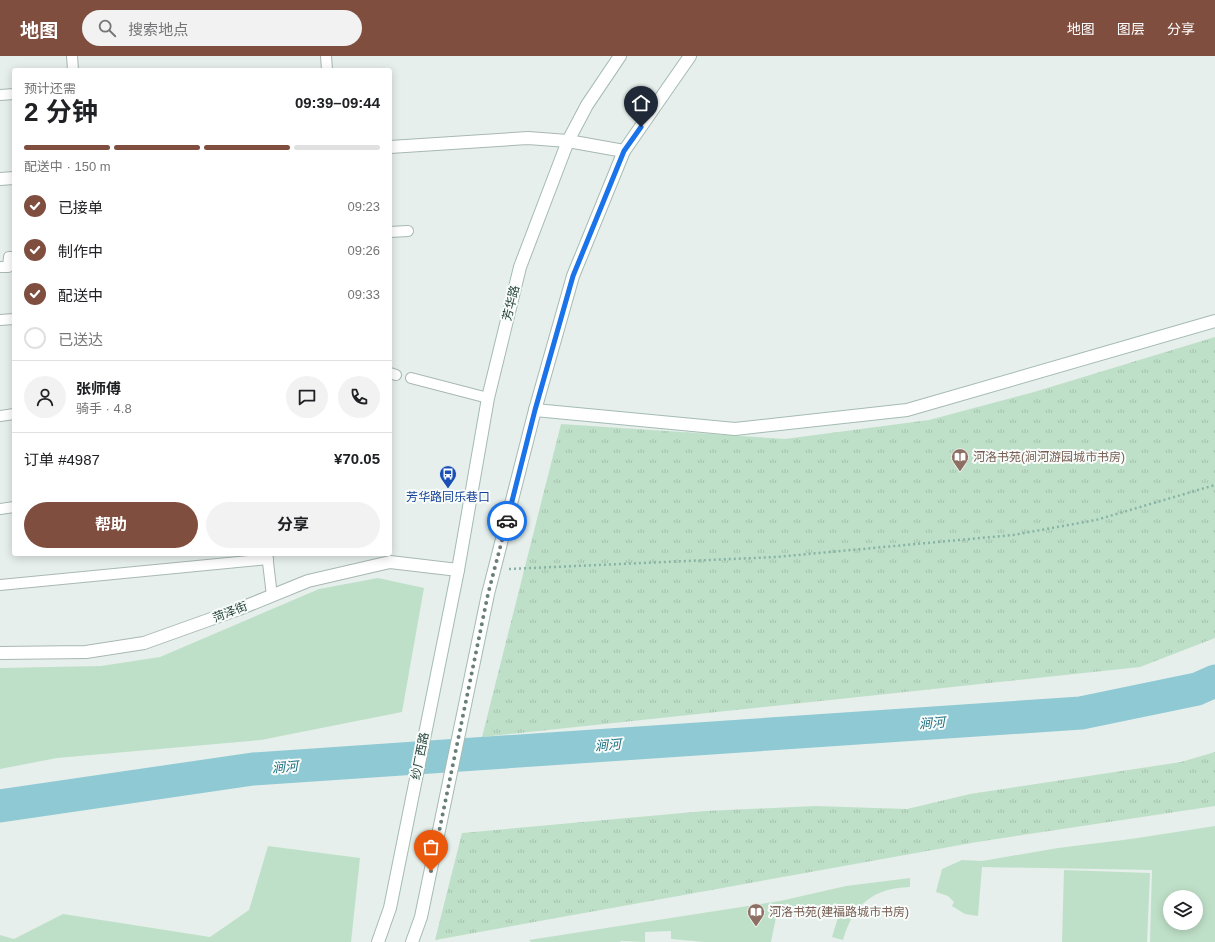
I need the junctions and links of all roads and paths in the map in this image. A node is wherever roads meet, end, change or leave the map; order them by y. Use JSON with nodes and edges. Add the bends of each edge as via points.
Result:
{"nodes":[{"id":1,"x":72,"y":56,"type":"edge"},
{"id":2,"x":326,"y":56,"type":"edge"},
{"id":3,"x":620,"y":56,"type":"edge"},
{"id":4,"x":690,"y":56,"type":"edge"},
{"id":5,"x":73,"y":68,"type":"edge"},
{"id":6,"x":327,"y":68,"type":"edge"},
{"id":7,"x":12,"y":94,"type":"edge"},
{"id":8,"x":0,"y":95,"type":"edge"},
{"id":9,"x":568,"y":142,"type":"junction"},
{"id":10,"x":392,"y":147,"type":"edge"},
{"id":11,"x":624,"y":151,"type":"junction"},
{"id":12,"x":12,"y":178,"type":"edge"},
{"id":13,"x":0,"y":180,"type":"edge"},
{"id":14,"x":392,"y":232,"type":"edge"},
{"id":15,"x":408,"y":232,"type":"dead end"},
{"id":16,"x":12,"y":257,"type":"edge"},
{"id":17,"x":0,"y":267,"type":"edge"},
{"id":18,"x":12,"y":319,"type":"edge"},
{"id":19,"x":0,"y":320,"type":"edge"},
{"id":20,"x":1215,"y":321,"type":"edge"},
{"id":21,"x":411,"y":378,"type":"dead end"},
{"id":22,"x":488,"y":398,"type":"junction"},
{"id":23,"x":535,"y":410,"type":"junction"},
{"id":24,"x":12,"y":414,"type":"edge"},
{"id":25,"x":0,"y":416,"type":"edge"},
{"id":26,"x":1215,"y":485,"type":"edge"},
{"id":27,"x":12,"y":507,"type":"edge"},
{"id":28,"x":0,"y":509,"type":"edge"},
{"id":29,"x":268,"y":556,"type":"edge"},
{"id":30,"x":495,"y":569,"type":"junction"},
{"id":31,"x":458,"y":570,"type":"junction"},
{"id":32,"x":0,"y":585,"type":"edge"},
{"id":33,"x":272,"y":596,"type":"junction"},
{"id":34,"x":0,"y":653,"type":"edge"},
{"id":35,"x":378,"y":942,"type":"edge"},
{"id":36,"x":412,"y":942,"type":"edge"}],
"edges":[{"from":1,"to":5,"type":"lane"},
{"from":2,"to":6,"type":"lane"},
{"from":3,"to":9,"type":"main road","name":"芳华路","via":[[587,105]]},
{"from":4,"to":11,"type":"main road"},
{"from":7,"to":8,"type":"lane"},
{"from":9,"to":10,"type":"main road","via":[[528,138]]},
{"from":9,"to":11,"type":"main road"},
{"from":9,"to":22,"type":"main road","name":"芳华路","via":[[520,268]]},
{"from":11,"to":23,"type":"main road","via":[[573,276]]},
{"from":12,"to":13,"type":"main road"},
{"from":14,"to":15,"type":"lane"},
{"from":16,"to":17,"type":"lane","via":[[9,257],[8,267]]},
{"from":18,"to":19,"type":"lane"},
{"from":20,"to":23,"type":"main road","via":[[907,410],[735,429]]},
{"from":21,"to":22,"type":"lane"},
{"from":22,"to":31,"type":"main road","name":"芳华路"},
{"from":23,"to":30,"type":"main road"},
{"from":24,"to":25,"type":"lane"},
{"from":26,"to":30,"type":"path","via":[[1096,520],[1013,535],[776,557]]},
{"from":27,"to":28,"type":"lane"},
{"from":29,"to":32,"type":"lane"},
{"from":29,"to":33,"type":"lane"},
{"from":30,"to":36,"type":"main road","via":[[421,917]]},
{"from":31,"to":33,"type":"main road","name":"菏泽街","via":[[390,562],[308,581]]},
{"from":31,"to":35,"type":"main road","name":"纱厂西路","via":[[390,908]]},
{"from":33,"to":34,"type":"main road","name":"菏泽街","via":[[144,643],[86,652]]}]}
